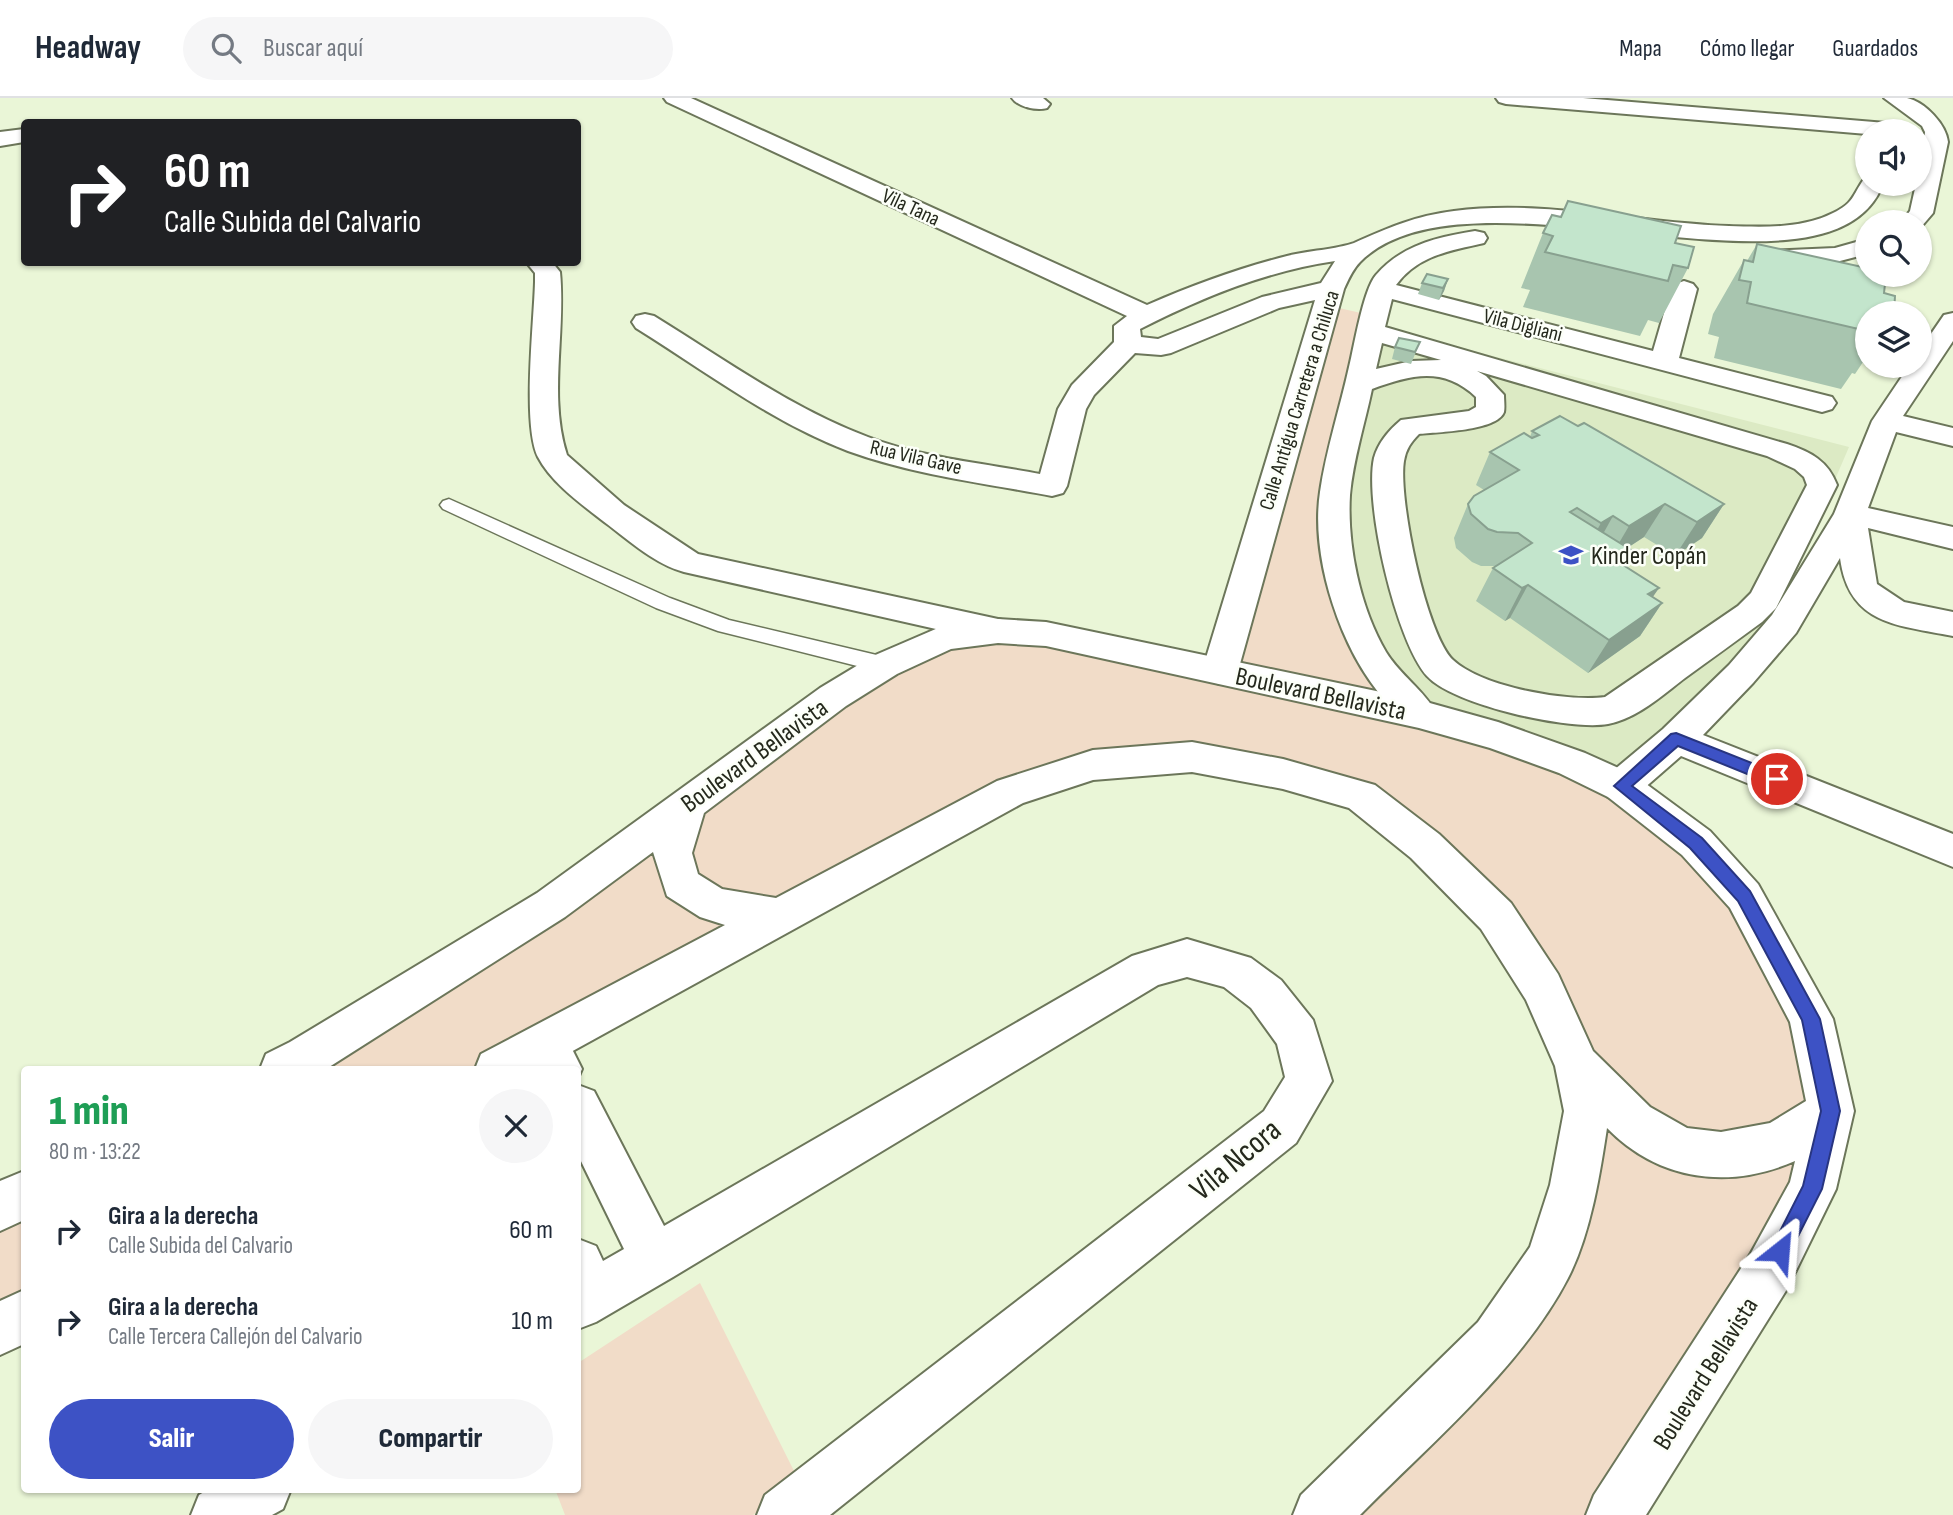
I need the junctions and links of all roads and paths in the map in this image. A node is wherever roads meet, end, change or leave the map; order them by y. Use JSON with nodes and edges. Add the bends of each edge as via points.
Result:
{"nodes":[{"id":1,"x":674,"y":98,"type":"edge"},
{"id":2,"x":1506,"y":98,"type":"edge"},
{"id":3,"x":1894,"y":98,"type":"edge"},
{"id":4,"x":1870,"y":106,"type":"dead end"},
{"id":5,"x":1883,"y":119,"type":"edge"},
{"id":6,"x":1855,"y":127,"type":"edge"},
{"id":7,"x":21,"y":136,"type":"edge"},
{"id":8,"x":0,"y":139,"type":"edge"},
{"id":9,"x":1867,"y":196,"type":"edge"},
{"id":10,"x":1922,"y":210,"type":"edge"},
{"id":11,"x":1855,"y":249,"type":"edge"},
{"id":12,"x":1358,"y":250,"type":"junction"},
{"id":13,"x":542,"y":266,"type":"edge"},
{"id":14,"x":1684,"y":289,"type":"edge"},
{"id":15,"x":1329,"y":296,"type":"junction"},
{"id":16,"x":1376,"y":311,"type":"junction"},
{"id":17,"x":1147,"y":315,"type":"junction"},
{"id":18,"x":1953,"y":321,"type":"edge"},
{"id":19,"x":645,"y":322,"type":"dead end"},
{"id":20,"x":1128,"y":344,"type":"junction"},
{"id":21,"x":1664,"y":362,"type":"junction"},
{"id":22,"x":1360,"y":384,"type":"junction"},
{"id":23,"x":1822,"y":403,"type":"dead end"},
{"id":24,"x":1886,"y":421,"type":"junction"},
{"id":25,"x":1953,"y":437,"type":"edge"},
{"id":26,"x":449,"y":505,"type":"dead end"},
{"id":27,"x":1850,"y":514,"type":"junction"},
{"id":28,"x":1953,"y":538,"type":"edge"},
{"id":29,"x":1953,"y":624,"type":"edge"},
{"id":30,"x":998,"y":631,"type":"junction"},
{"id":31,"x":885,"y":665,"type":"junction"},
{"id":32,"x":1220,"y":671,"type":"junction"},
{"id":33,"x":1419,"y":713,"type":"junction"},
{"id":34,"x":1676,"y":738,"type":"junction"},
{"id":35,"x":1621,"y":786,"type":"junction"},
{"id":36,"x":688,"y":804,"type":"junction"},
{"id":37,"x":1953,"y":851,"type":"edge"},
{"id":38,"x":779,"y":916,"type":"junction"},
{"id":39,"x":552,"y":1056,"type":"edge"},
{"id":40,"x":288,"y":1066,"type":"edge"},
{"id":41,"x":510,"y":1066,"type":"edge"},
{"id":42,"x":1577,"y":1066,"type":"junction"},
{"id":43,"x":1831,"y":1111,"type":"junction"},
{"id":44,"x":581,"y":1113,"type":"edge"},
{"id":45,"x":21,"y":1196,"type":"edge"},
{"id":46,"x":0,"y":1207,"type":"edge"},
{"id":47,"x":655,"y":1259,"type":"junction"},
{"id":48,"x":582,"y":1288,"type":"edge"},
{"id":49,"x":21,"y":1318,"type":"edge"},
{"id":50,"x":0,"y":1329,"type":"edge"},
{"id":51,"x":256,"y":1493,"type":"edge"},
{"id":52,"x":219,"y":1515,"type":"edge"},
{"id":53,"x":785,"y":1515,"type":"edge"},
{"id":54,"x":1321,"y":1515,"type":"edge"},
{"id":55,"x":1614,"y":1515,"type":"edge"}],
"edges":[{"from":1,"to":17,"type":"street","name":"Vila Tana"},
{"from":2,"to":6,"type":"street"},
{"from":3,"to":10,"type":"street","via":[[1930,122],[1936,132]]},
{"from":4,"to":5,"type":"street"},
{"from":7,"to":8,"type":"street"},
{"from":9,"to":12,"type":"street","via":[[1847,214],[1821,226],[1791,231],[1730,233],[1454,216]]},
{"from":11,"to":16,"type":"street","name":"Calle Antigua Carretera a Chiluca","via":[[1774,259],[1547,238],[1472,238],[1440,244],[1396,268],[1385,280]]},
{"from":12,"to":15,"type":"street","name":"Calle Antigua Carretera a Chiluca","via":[[1344,264]]},
{"from":12,"to":17,"type":"street","via":[[1297,258]]},
{"from":13,"to":30,"type":"street","via":[[548,282],[546,432],[553,457],[570,478],[684,561]]},
{"from":14,"to":21,"type":"street"},
{"from":15,"to":16,"type":"street"},
{"from":15,"to":20,"type":"street","via":[[1271,302],[1161,347]]},
{"from":15,"to":32,"type":"street","name":"Calle Antigua Carretera a Chiluca"},
{"from":16,"to":21,"type":"street","name":"Vila Digliani"},
{"from":16,"to":22,"type":"street","name":"Calle Antigua Carretera a Chiluca"},
{"from":16,"to":22,"type":"street","via":[[1801,459],[1818,470],[1822,485],[1764,600],[1637,695],[1608,710],[1580,712],[1477,690],[1451,678],[1436,664],[1423,641],[1404,578],[1391,512],[1388,466],[1392,446],[1411,426],[1476,419],[1490,411],[1490,396],[1479,382],[1438,368],[1406,369]]},
{"from":17,"to":20,"type":"street","name":"Rua Vila Gave","via":[[1128,326]]},
{"from":18,"to":24,"type":"street"},
{"from":19,"to":20,"type":"street","name":"Rua Vila Gave","via":[[834,435],[914,458],[1052,486],[1072,410],[1090,382]]},
{"from":21,"to":23,"type":"street","name":"Vila Digliani"},
{"from":22,"to":33,"type":"street","name":"Calle Antigua Carretera a Chiluca","via":[[1335,493],[1334,523],[1359,631],[1374,662]]},
{"from":24,"to":25,"type":"street"},
{"from":24,"to":27,"type":"street"},
{"from":26,"to":31,"type":"lane","via":[[663,603],[725,626]]},
{"from":27,"to":28,"type":"street"},
{"from":27,"to":29,"type":"street","via":[[1862,587],[1876,601],[1897,611]]},
{"from":27,"to":34,"type":"street","via":[[1784,624]]},
{"from":30,"to":31,"type":"street","name":"Boulevard Bellavista","via":[[945,637]]},
{"from":30,"to":32,"type":"street","name":"Boulevard Bellavista","via":[[1046,634]]},
{"from":31,"to":36,"type":"street","name":"Boulevard Bellavista","via":[[833,697]]},
{"from":32,"to":33,"type":"street","name":"Boulevard Bellavista"},
{"from":33,"to":35,"type":"street","name":"Boulevard Bellavista","via":[[1510,740]]},
{"from":34,"to":35,"type":"street"},
{"from":34,"to":37,"type":"street"},
{"from":35,"to":43,"type":"street","name":"Boulevard Bellavista","via":[[1696,843],[1744,896],[1811,1019]]},
{"from":36,"to":38,"type":"street","via":[[672,853],[681,884],[714,905]]},
{"from":36,"to":40,"type":"street","name":"Boulevard Bellavista","via":[[551,905]]},
{"from":38,"to":39,"type":"street"},
{"from":38,"to":42,"type":"street","via":[[1010,792],[1093,765],[1192,757],[1270,771],[1361,796],[1425,846],[1496,916],[1543,988]]},
{"from":39,"to":41,"type":"street"},
{"from":42,"to":43,"type":"street","via":[[1634,1123],[1681,1151],[1721,1155],[1778,1145]]},
{"from":42,"to":54,"type":"street","via":[[1587,1111],[1574,1185],[1550,1261],[1496,1340]]},
{"from":43,"to":55,"type":"street","name":"Boulevard Bellavista","via":[[1812,1189],[1769,1271]]},
{"from":44,"to":47,"type":"street"},
{"from":45,"to":46,"type":"street"},
{"from":47,"to":48,"type":"street","name":"Vila Ncora"},
{"from":47,"to":53,"type":"street","name":"Vila Ncora","via":[[1147,969],[1187,958],[1236,972],[1266,994],[1297,1035],[1309,1081],[1280,1127]]},
{"from":49,"to":50,"type":"street"},
{"from":51,"to":52,"type":"street"}]}
